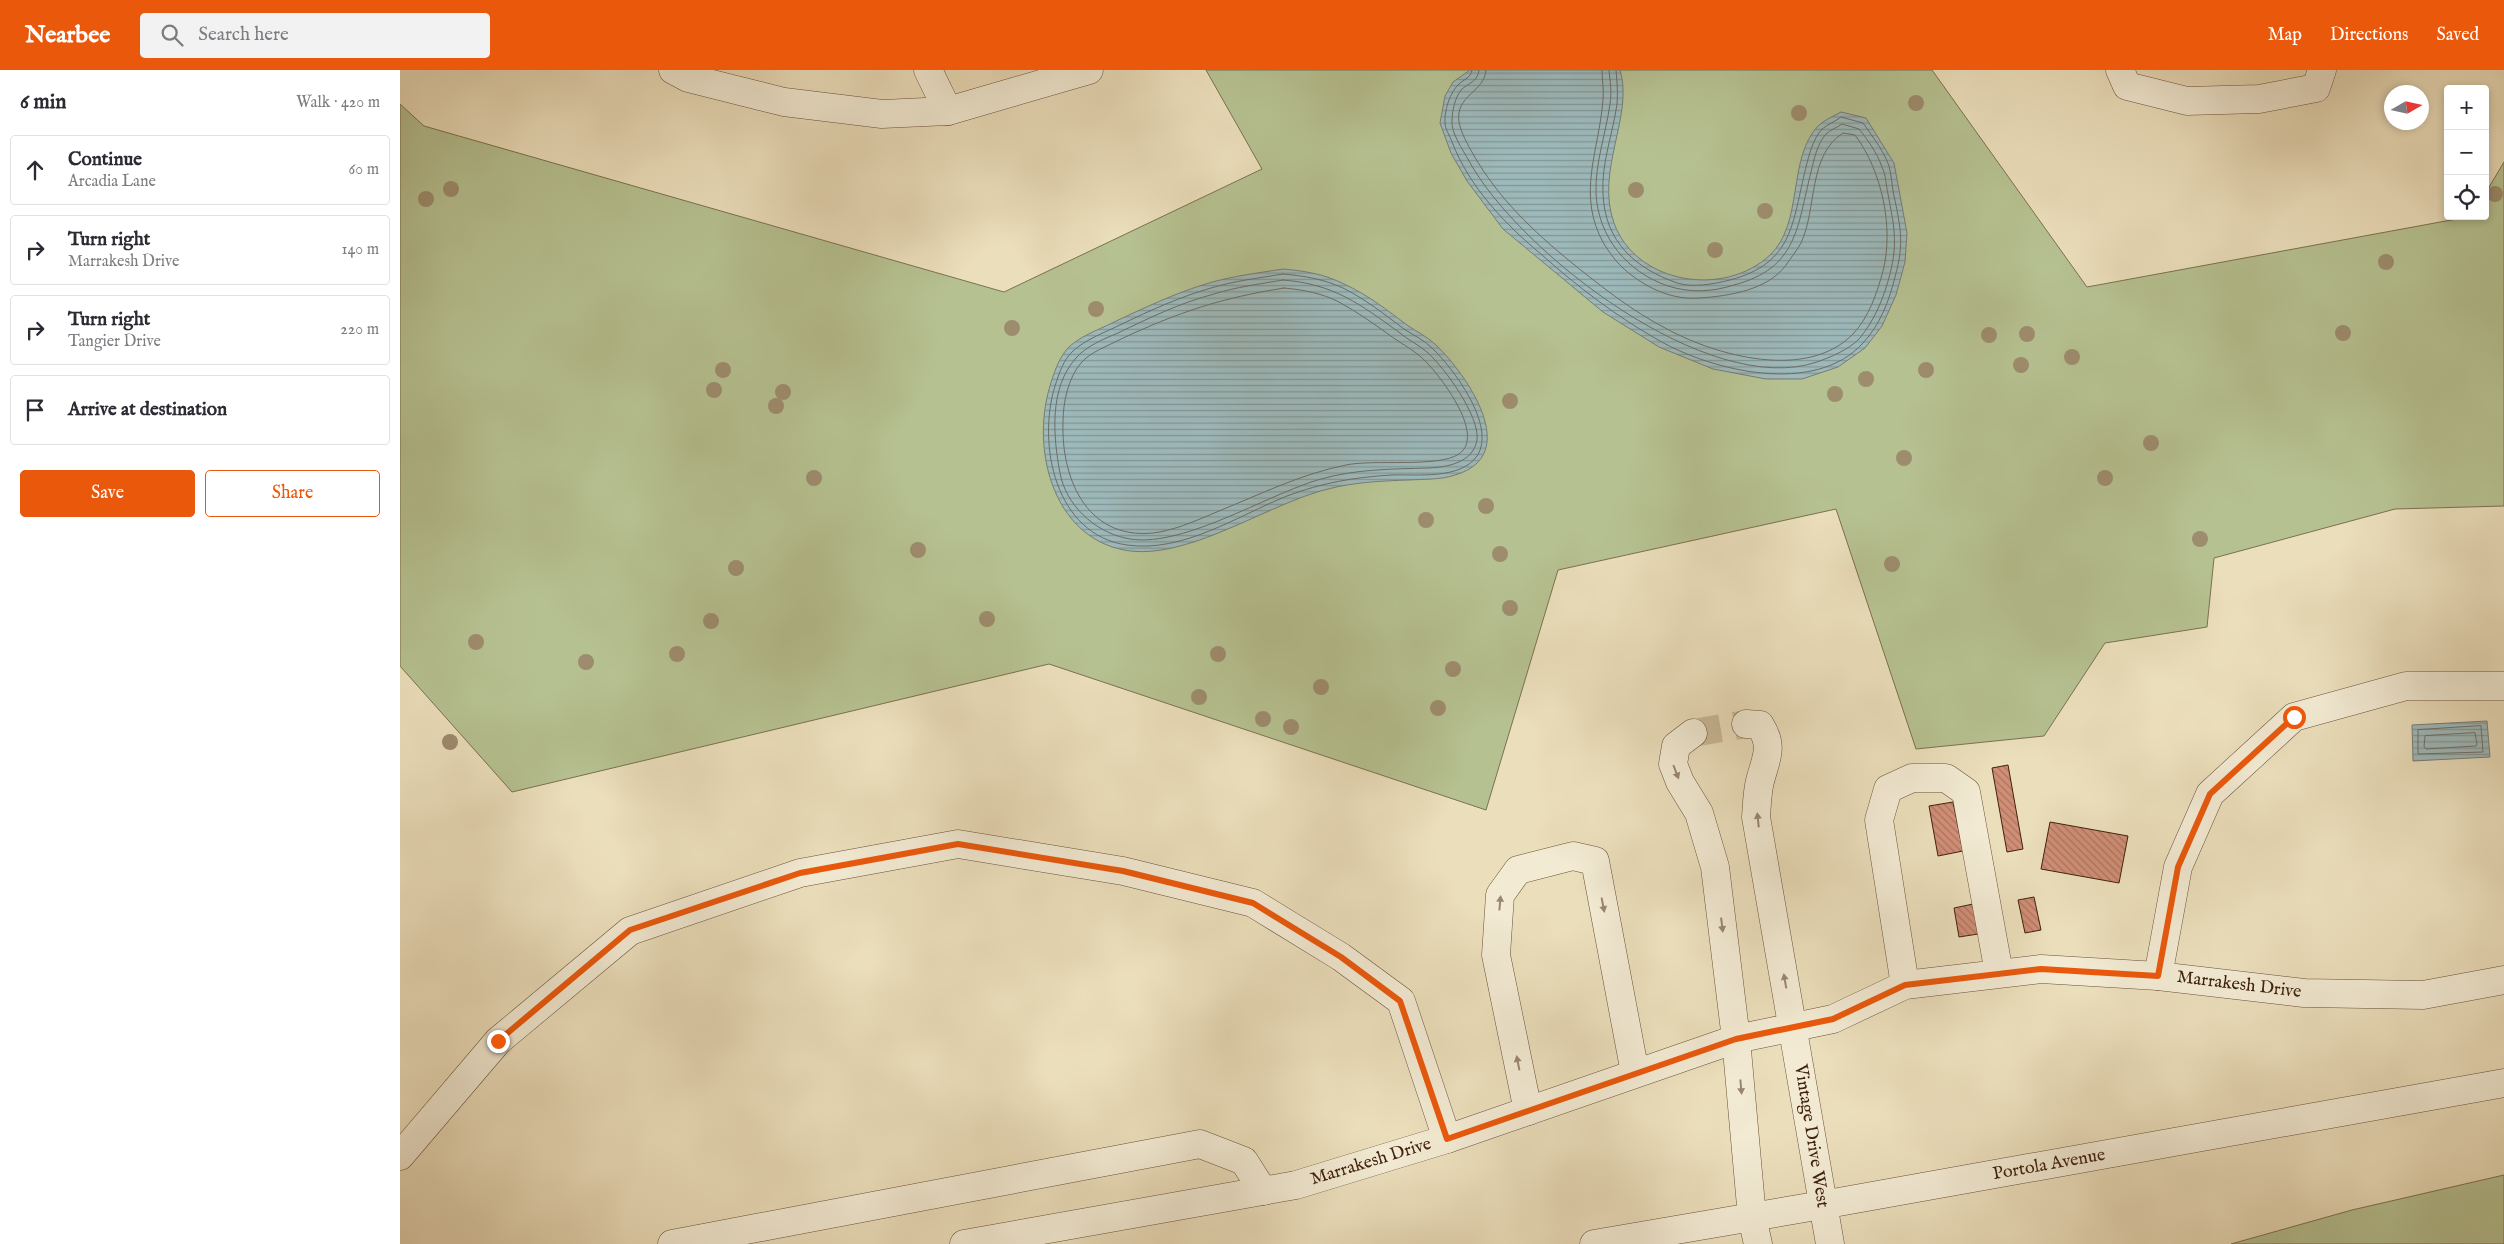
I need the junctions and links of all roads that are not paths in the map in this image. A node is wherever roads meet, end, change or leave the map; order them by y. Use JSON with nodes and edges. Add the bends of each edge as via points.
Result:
{"nodes":[{"id":1,"x":673,"y":70,"type":"edge"},
{"id":2,"x":928,"y":70,"type":"edge"},
{"id":3,"x":1089,"y":70,"type":"edge"},
{"id":4,"x":2120,"y":70,"type":"edge"},
{"id":5,"x":2322,"y":70,"type":"edge"},
{"id":6,"x":948,"y":112,"type":"junction"},
{"id":7,"x":2504,"y":686,"type":"edge"},
{"id":8,"x":1746,"y":724,"type":"tunnel mouth"},
{"id":9,"x":1693,"y":733,"type":"tunnel mouth"},
{"id":10,"x":1999,"y":974,"type":"junction"},
{"id":11,"x":2158,"y":976,"type":"junction"},
{"id":12,"x":2504,"y":980,"type":"edge"},
{"id":13,"x":1905,"y":985,"type":"junction"},
{"id":14,"x":1794,"y":1028,"type":"junction"},
{"id":15,"x":1736,"y":1039,"type":"junction"},
{"id":16,"x":1635,"y":1073,"type":"junction"},
{"id":17,"x":2504,"y":1083,"type":"edge"},
{"id":18,"x":1528,"y":1111,"type":"junction"},
{"id":19,"x":1447,"y":1139,"type":"junction"},
{"id":20,"x":400,"y":1156,"type":"edge"},
{"id":21,"x":1263,"y":1191,"type":"junction"},
{"id":22,"x":1822,"y":1206,"type":"junction"},
{"id":23,"x":1752,"y":1217,"type":"junction"},
{"id":24,"x":672,"y":1244,"type":"edge"},
{"id":25,"x":964,"y":1244,"type":"edge"},
{"id":26,"x":1594,"y":1244,"type":"edge"},
{"id":27,"x":1758,"y":1244,"type":"edge"},
{"id":28,"x":1830,"y":1244,"type":"edge"}],
"edges":[{"from":1,"to":6,"type":"street","via":[[688,78],[784,102],[882,114]]},
{"from":2,"to":6,"type":"street"},
{"from":3,"to":6,"type":"street"},
{"from":4,"to":5,"type":"street","via":[[2127,86],[2187,101],[2258,99],[2316,88]]},
{"from":7,"to":11,"type":"street","via":[[2406,686],[2294,717],[2210,794],[2178,867]]},
{"from":14,"to":8,"type":"street","name":"Vintage Drive West","one_way":true,"via":[[1756,817],[1760,783],[1768,756],[1767,736],[1760,725]]},
{"from":9,"to":15,"type":"street","one_way":true,"via":[[1676,746],[1673,764],[1699,813],[1715,867]]},
{"from":10,"to":11,"type":"street","name":"Marrakesh Drive","via":[[2041,969]]},
{"from":10,"to":13,"type":"street","name":"Marrakesh Drive"},
{"from":10,"to":13,"type":"street","via":[[1966,792],[1946,778],[1912,778],[1888,789],[1879,820]]},
{"from":11,"to":12,"type":"street","name":"Marrakesh Drive","via":[[2304,993],[2423,995]]},
{"from":13,"to":14,"type":"street","name":"Marrakesh Drive","via":[[1833,1019]]},
{"from":14,"to":15,"type":"street","name":"Marrakesh Drive"},
{"from":14,"to":22,"type":"street","name":"Vintage Drive West"},
{"from":15,"to":16,"type":"street","name":"Marrakesh Drive"},
{"from":15,"to":23,"type":"street","one_way":true},
{"from":16,"to":18,"type":"street","name":"Marrakesh Drive"},
{"from":18,"to":16,"type":"street","one_way":true,"via":[[1496,955],[1500,895],[1518,870],[1573,856],[1595,861]]},
{"from":17,"to":22,"type":"street","name":"Portola Avenue"},
{"from":18,"to":19,"type":"street","name":"Marrakesh Drive"},
{"from":19,"to":20,"type":"street","via":[[1400,1001],[1341,957],[1253,903],[1123,871],[958,844],[800,873],[630,930],[498,1041]]},
{"from":19,"to":21,"type":"street","name":"Marrakesh Drive","via":[[1296,1185]]},
{"from":21,"to":24,"type":"street","via":[[1244,1161],[1200,1144]]},
{"from":21,"to":25,"type":"street","name":"Marrakesh Drive"},
{"from":22,"to":23,"type":"street","name":"Portola Avenue"},
{"from":22,"to":28,"type":"street","name":"Vintage Drive West"},
{"from":23,"to":26,"type":"street","name":"Portola Avenue"},
{"from":23,"to":27,"type":"street"}]}
